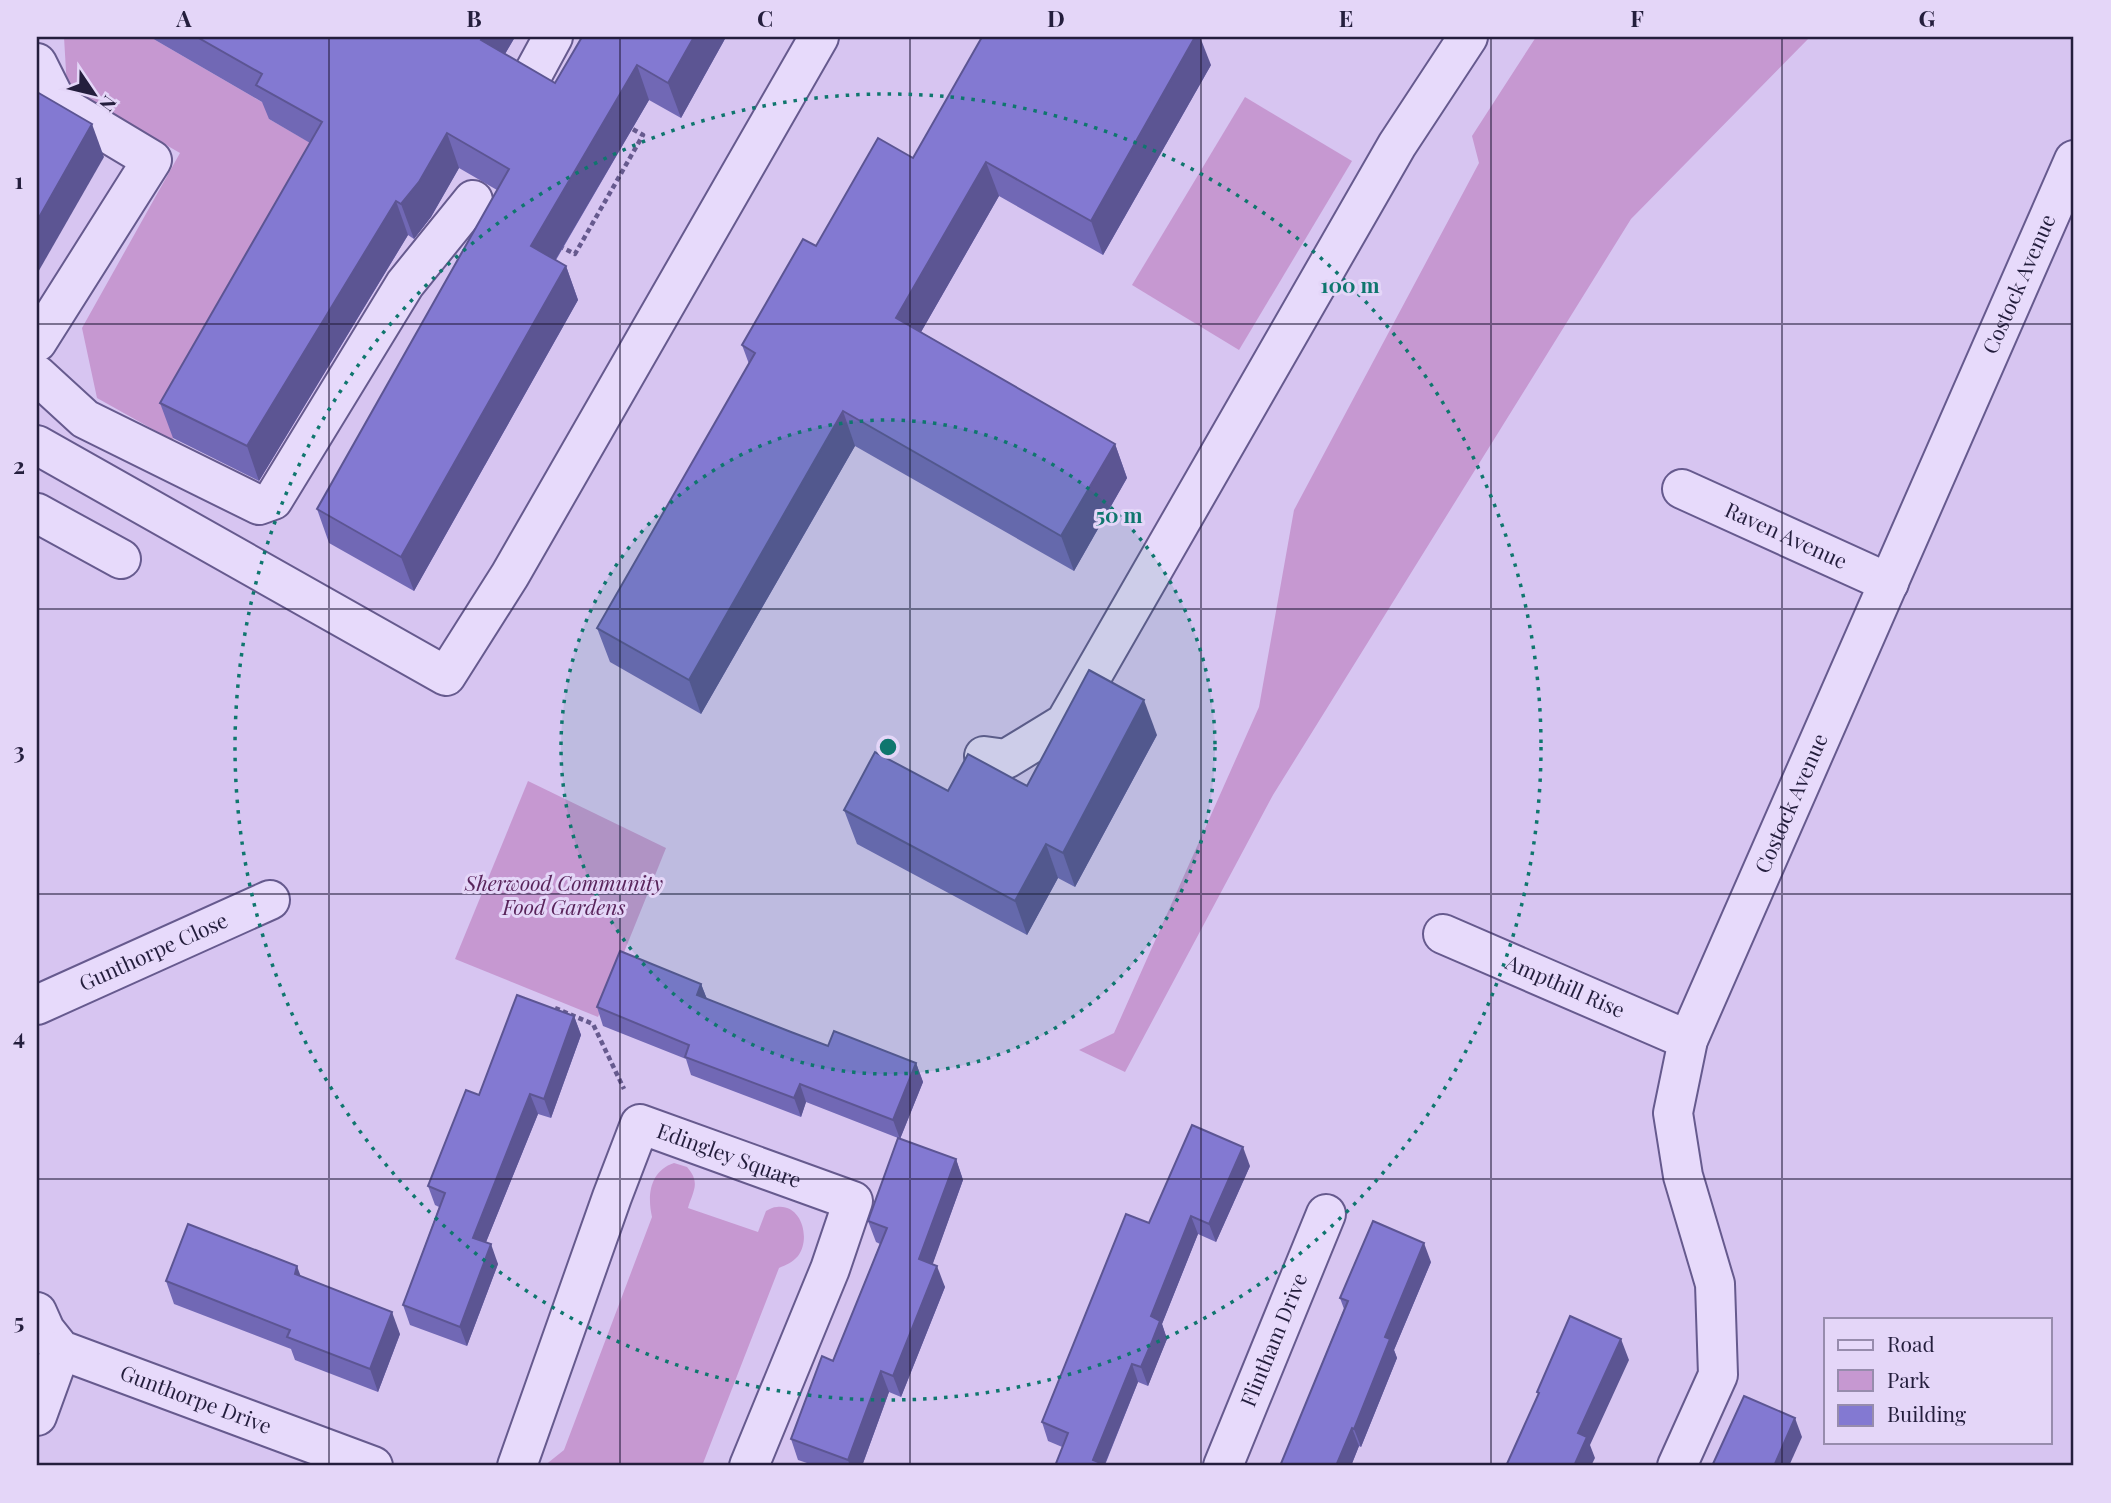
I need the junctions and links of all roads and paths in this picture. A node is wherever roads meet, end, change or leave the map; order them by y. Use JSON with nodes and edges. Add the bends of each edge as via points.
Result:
{"nodes":[{"id":1,"x":553,"y":37,"type":"edge"},
{"id":2,"x":819,"y":37,"type":"edge"},
{"id":3,"x":1468,"y":37,"type":"edge"},
{"id":4,"x":37,"y":63,"type":"edge"},
{"id":5,"x":534,"y":72,"type":"edge"},
{"id":6,"x":619,"y":121,"type":"edge"},
{"id":7,"x":2074,"y":160,"type":"edge"},
{"id":8,"x":473,"y":200,"type":"dead end"},
{"id":9,"x":552,"y":242,"type":"edge"},
{"id":10,"x":37,"y":342,"type":"edge"},
{"id":11,"x":37,"y":375,"type":"edge"},
{"id":12,"x":37,"y":445,"type":"edge"},
{"id":13,"x":1682,"y":489,"type":"dead end"},
{"id":14,"x":37,"y":513,"type":"edge"},
{"id":15,"x":121,"y":559,"type":"dead end"},
{"id":16,"x":1889,"y":583,"type":"junction"},
{"id":17,"x":984,"y":756,"type":"dead end"},
{"id":18,"x":270,"y":900,"type":"dead end"},
{"id":19,"x":1443,"y":934,"type":"dead end"},
{"id":20,"x":37,"y":1005,"type":"edge"},
{"id":21,"x":555,"y":1009,"type":"edge"},
{"id":22,"x":1688,"y":1040,"type":"junction"},
{"id":23,"x":640,"y":1124,"type":"junction"},
{"id":24,"x":1326,"y":1214,"type":"dead end"},
{"id":25,"x":37,"y":1312,"type":"edge"},
{"id":26,"x":61,"y":1350,"type":"junction"},
{"id":27,"x":37,"y":1416,"type":"edge"},
{"id":28,"x":373,"y":1466,"type":"edge"},
{"id":29,"x":517,"y":1466,"type":"edge"},
{"id":30,"x":749,"y":1466,"type":"edge"},
{"id":31,"x":1223,"y":1466,"type":"edge"},
{"id":32,"x":1677,"y":1466,"type":"edge"}],
"edges":[{"from":1,"to":5,"type":"street"},
{"from":2,"to":12,"type":"street","via":[[510,575],[446,676]]},
{"from":3,"to":17,"type":"street","via":[[1397,145],[1065,723],[1006,759]]},
{"from":4,"to":10,"type":"street","via":[[57,103],[152,160]]},
{"from":6,"to":9,"type":"path","via":[[643,135],[575,254]]},
{"from":7,"to":16,"type":"street","name":"Costock Avenue"},
{"from":8,"to":11,"type":"street","via":[[405,284],[273,500],[259,505],[85,419]]},
{"from":13,"to":16,"type":"street","name":"Raven Avenue"},
{"from":14,"to":15,"type":"street"},
{"from":16,"to":22,"type":"street","name":"Costock Avenue"},
{"from":18,"to":20,"type":"street","name":"Gunthorpe Close"},
{"from":19,"to":22,"type":"street","name":"Ampthill Rise"},
{"from":21,"to":23,"type":"path","via":[[593,1024]]},
{"from":22,"to":32,"type":"street","name":"Costock Avenue","via":[[1673,1113],[1683,1176],[1716,1284],[1718,1375]]},
{"from":23,"to":29,"type":"street","name":"Edingley Square"},
{"from":23,"to":30,"type":"street","name":"Edingley Square","via":[[853,1202]]},
{"from":24,"to":31,"type":"street","name":"Flintham Drive"},
{"from":25,"to":26,"type":"street"},
{"from":26,"to":27,"type":"street"},
{"from":26,"to":28,"type":"street","name":"Gunthorpe Drive"}]}
